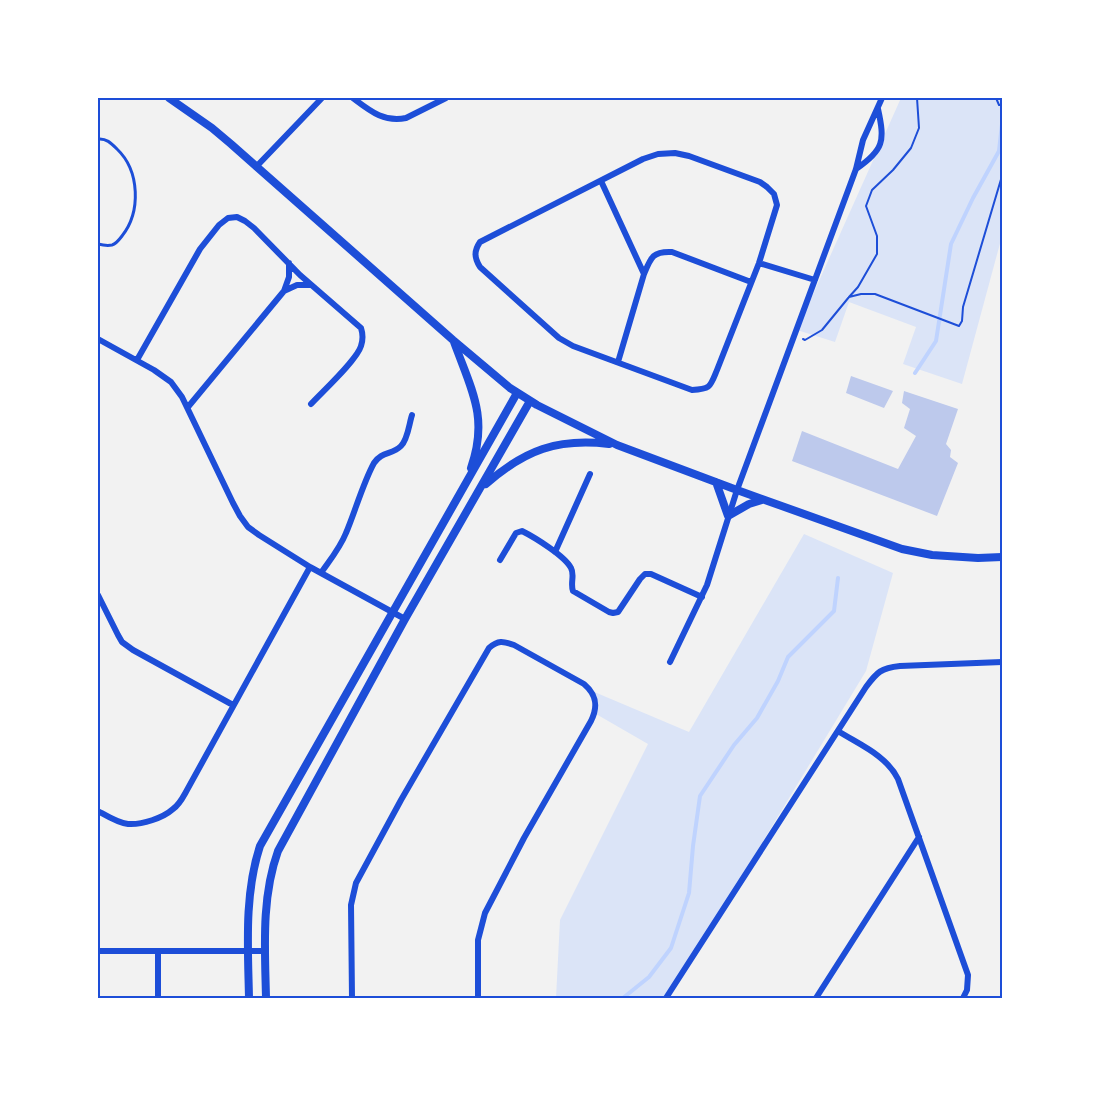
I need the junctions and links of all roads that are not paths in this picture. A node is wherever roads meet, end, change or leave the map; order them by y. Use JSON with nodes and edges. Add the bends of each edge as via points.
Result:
{"nodes":[{"id":1,"x":169,"y":98,"type":"edge"},
{"id":2,"x":322,"y":98,"type":"edge"},
{"id":3,"x":353,"y":98,"type":"edge"},
{"id":4,"x":446,"y":98,"type":"edge"},
{"id":5,"x":882,"y":98,"type":"edge"},
{"id":6,"x":878,"y":108,"type":"junction"},
{"id":7,"x":98,"y":139,"type":"edge"},
{"id":8,"x":256,"y":167,"type":"junction"},
{"id":9,"x":856,"y":170,"type":"junction"},
{"id":10,"x":601,"y":181,"type":"junction"},
{"id":11,"x":98,"y":244,"type":"edge"},
{"id":12,"x":289,"y":263,"type":"junction"},
{"id":13,"x":759,"y":264,"type":"junction"},
{"id":14,"x":644,"y":274,"type":"junction"},
{"id":15,"x":815,"y":280,"type":"junction"},
{"id":16,"x":751,"y":282,"type":"junction"},
{"id":17,"x":312,"y":285,"type":"junction"},
{"id":18,"x":284,"y":291,"type":"junction"},
{"id":19,"x":98,"y":339,"type":"edge"},
{"id":20,"x":453,"y":340,"type":"junction"},
{"id":21,"x":137,"y":360,"type":"junction"},
{"id":22,"x":618,"y":362,"type":"junction"},
{"id":23,"x":517,"y":393,"type":"junction"},
{"id":24,"x":530,"y":401,"type":"junction"},
{"id":25,"x":311,"y":404,"type":"dead end"},
{"id":26,"x":188,"y":407,"type":"junction"},
{"id":27,"x":412,"y":415,"type":"dead end"},
{"id":28,"x":617,"y":445,"type":"junction"},
{"id":29,"x":590,"y":474,"type":"dead end"},
{"id":30,"x":716,"y":482,"type":"junction"},
{"id":31,"x":464,"y":487,"type":"junction"},
{"id":32,"x":482,"y":488,"type":"junction"},
{"id":33,"x":737,"y":490,"type":"junction"},
{"id":34,"x":763,"y":500,"type":"junction"},
{"id":35,"x":728,"y":516,"type":"junction"},
{"id":36,"x":555,"y":552,"type":"junction"},
{"id":37,"x":1002,"y":557,"type":"edge"},
{"id":38,"x":500,"y":560,"type":"dead end"},
{"id":39,"x":310,"y":567,"type":"junction"},
{"id":40,"x":321,"y":573,"type":"junction"},
{"id":41,"x":98,"y":595,"type":"edge"},
{"id":42,"x":702,"y":597,"type":"junction"},
{"id":43,"x":392,"y":611,"type":"junction"},
{"id":44,"x":405,"y":619,"type":"junction"},
{"id":45,"x":670,"y":662,"type":"dead end"},
{"id":46,"x":1002,"y":663,"type":"edge"},
{"id":47,"x":233,"y":705,"type":"junction"},
{"id":48,"x":838,"y":731,"type":"junction"},
{"id":49,"x":98,"y":811,"type":"edge"},
{"id":50,"x":919,"y":837,"type":"junction"},
{"id":51,"x":98,"y":951,"type":"edge"},
{"id":52,"x":158,"y":951,"type":"junction"},
{"id":53,"x":248,"y":951,"type":"junction"},
{"id":54,"x":265,"y":951,"type":"junction"},
{"id":55,"x":158,"y":999,"type":"edge"},
{"id":56,"x":249,"y":999,"type":"edge"},
{"id":57,"x":266,"y":999,"type":"edge"},
{"id":58,"x":352,"y":999,"type":"edge"},
{"id":59,"x":478,"y":999,"type":"edge"},
{"id":60,"x":666,"y":999,"type":"edge"},
{"id":61,"x":816,"y":999,"type":"edge"},
{"id":62,"x":963,"y":999,"type":"edge"}],
"edges":[{"from":1,"to":8,"type":"street","via":[[212,128]]},
{"from":2,"to":8,"type":"street"},
{"from":3,"to":4,"type":"street","via":[[376,115],[399,120]]},
{"from":5,"to":6,"type":"street"},
{"from":6,"to":9,"type":"street","via":[[863,140]]},
{"from":6,"to":9,"type":"street","via":[[882,143]]},
{"from":7,"to":11,"type":"lane","via":[[109,142],[125,157],[136,194],[132,219],[118,242],[111,246]]},
{"from":8,"to":20,"type":"street"},
{"from":9,"to":15,"type":"street"},
{"from":10,"to":13,"type":"street","via":[[643,159],[675,153],[760,182],[774,194],[777,205]]},
{"from":10,"to":14,"type":"street"},
{"from":10,"to":22,"type":"street","via":[[480,242],[475,250],[480,267],[559,338]]},
{"from":12,"to":17,"type":"street"},
{"from":12,"to":18,"type":"street"},
{"from":12,"to":21,"type":"street","via":[[245,221],[228,218],[200,249]]},
{"from":13,"to":15,"type":"street"},
{"from":13,"to":16,"type":"street"},
{"from":14,"to":16,"type":"street","via":[[649,262],[661,251]]},
{"from":14,"to":22,"type":"street"},
{"from":15,"to":33,"type":"street"},
{"from":16,"to":22,"type":"street","via":[[708,388],[692,390]]},
{"from":17,"to":18,"type":"street","via":[[297,285]]},
{"from":17,"to":25,"type":"street","via":[[363,334],[361,348],[354,358]]},
{"from":18,"to":26,"type":"street"},
{"from":19,"to":21,"type":"street"},
{"from":20,"to":23,"type":"street"},
{"from":20,"to":31,"type":"street","via":[[478,414],[477,446]]},
{"from":21,"to":26,"type":"street","via":[[171,382]]},
{"from":23,"to":24,"type":"street"},
{"from":23,"to":31,"type":"street"},
{"from":24,"to":28,"type":"street"},
{"from":24,"to":32,"type":"street"},
{"from":26,"to":39,"type":"street","via":[[244,522]]},
{"from":27,"to":40,"type":"street","via":[[405,441],[396,450],[381,455],[372,467],[345,535]]},
{"from":28,"to":30,"type":"street"},
{"from":28,"to":32,"type":"street","via":[[594,442],[543,448],[519,459]]},
{"from":29,"to":36,"type":"street"},
{"from":30,"to":33,"type":"street"},
{"from":30,"to":35,"type":"street"},
{"from":31,"to":43,"type":"street"},
{"from":32,"to":44,"type":"street"},
{"from":33,"to":34,"type":"street"},
{"from":33,"to":35,"type":"street"},
{"from":34,"to":35,"type":"street"},
{"from":34,"to":37,"type":"street","via":[[902,549],[932,555]]},
{"from":35,"to":42,"type":"street"},
{"from":36,"to":38,"type":"street","via":[[518,531]]},
{"from":36,"to":42,"type":"street","via":[[571,567],[573,591],[613,613],[623,606],[645,574]]},
{"from":39,"to":40,"type":"street"},
{"from":39,"to":47,"type":"street"},
{"from":40,"to":43,"type":"street"},
{"from":41,"to":47,"type":"street","via":[[126,645]]},
{"from":42,"to":45,"type":"street"},
{"from":43,"to":44,"type":"street"},
{"from":43,"to":53,"type":"street","via":[[260,846],[250,886]]},
{"from":44,"to":54,"type":"street","via":[[278,852],[268,890]]},
{"from":46,"to":48,"type":"street","via":[[887,668],[876,674]]},
{"from":47,"to":49,"type":"street","via":[[172,810],[158,818],[127,824]]},
{"from":48,"to":50,"type":"street","via":[[880,756],[893,769]]},
{"from":48,"to":60,"type":"street"},
{"from":50,"to":61,"type":"street"},
{"from":50,"to":62,"type":"street","via":[[968,975]]},
{"from":51,"to":52,"type":"street"},
{"from":52,"to":53,"type":"street"},
{"from":52,"to":55,"type":"street"},
{"from":53,"to":54,"type":"street"},
{"from":53,"to":56,"type":"street"},
{"from":54,"to":57,"type":"street"},
{"from":58,"to":59,"type":"street","via":[[351,905],[356,883],[489,648],[502,641],[584,684],[596,703],[591,721],[485,913],[478,939]]}]}
